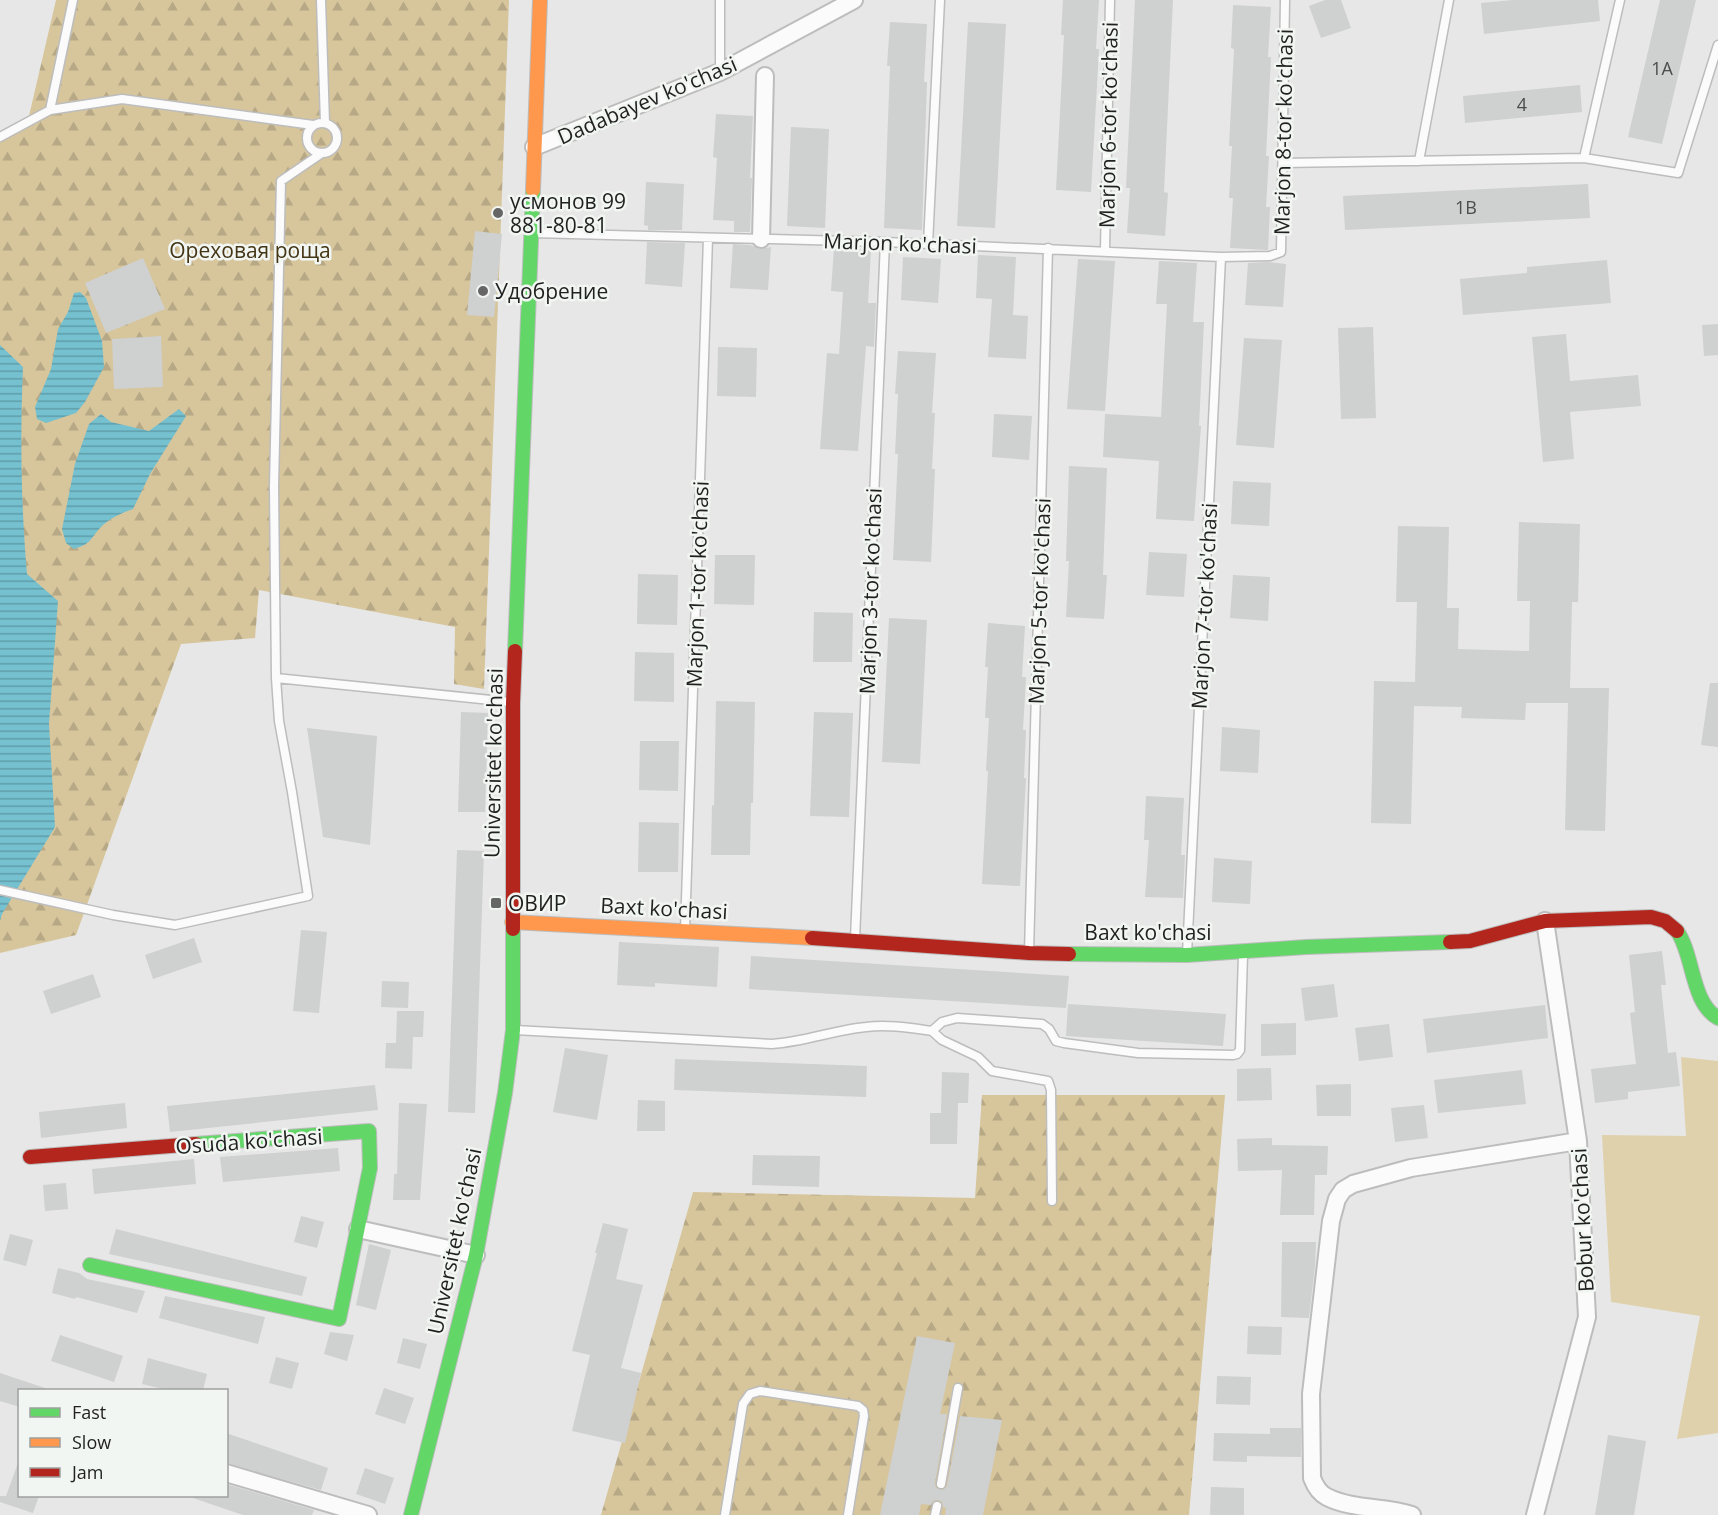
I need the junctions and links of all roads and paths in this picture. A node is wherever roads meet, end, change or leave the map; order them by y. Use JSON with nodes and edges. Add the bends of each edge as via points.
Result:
{"nodes":[{"id":1,"x":74,"y":0,"type":"edge"},
{"id":2,"x":321,"y":0,"type":"edge"},
{"id":3,"x":540,"y":0,"type":"edge"},
{"id":4,"x":720,"y":0,"type":"edge"},
{"id":5,"x":854,"y":0,"type":"edge"},
{"id":6,"x":940,"y":0,"type":"edge"},
{"id":7,"x":1110,"y":0,"type":"edge"},
{"id":8,"x":1285,"y":0,"type":"edge"},
{"id":9,"x":1449,"y":0,"type":"edge"},
{"id":10,"x":1620,"y":0,"type":"edge"},
{"id":11,"x":1718,"y":45,"type":"edge"},
{"id":12,"x":720,"y":72,"type":"junction"},
{"id":13,"x":765,"y":76,"type":"dead end"},
{"id":14,"x":50,"y":110,"type":"junction"},
{"id":15,"x":325,"y":123,"type":"junction"},
{"id":16,"x":313,"y":125,"type":"junction"},
{"id":17,"x":0,"y":137,"type":"edge"},
{"id":18,"x":534,"y":147,"type":"junction"},
{"id":19,"x":322,"y":153,"type":"junction"},
{"id":20,"x":1584,"y":158,"type":"junction"},
{"id":21,"x":1419,"y":161,"type":"junction"},
{"id":22,"x":1283,"y":163,"type":"junction"},
{"id":23,"x":530,"y":233,"type":"junction"},
{"id":24,"x":708,"y":238,"type":"junction"},
{"id":25,"x":761,"y":239,"type":"junction"},
{"id":26,"x":885,"y":242,"type":"junction"},
{"id":27,"x":928,"y":244,"type":"junction"},
{"id":28,"x":1048,"y":248,"type":"junction"},
{"id":29,"x":1105,"y":250,"type":"junction"},
{"id":30,"x":1221,"y":256,"type":"junction"},
{"id":31,"x":1270,"y":256,"type":"joint"},
{"id":32,"x":276,"y":678,"type":"junction"},
{"id":33,"x":513,"y":703,"type":"junction"},
{"id":34,"x":0,"y":890,"type":"edge"},
{"id":35,"x":1545,"y":921,"type":"junction"},
{"id":36,"x":512,"y":922,"type":"junction"},
{"id":37,"x":685,"y":930,"type":"junction"},
{"id":38,"x":855,"y":940,"type":"junction"},
{"id":39,"x":1243,"y":951,"type":"junction"},
{"id":40,"x":1029,"y":953,"type":"junction"},
{"id":41,"x":1187,"y":955,"type":"junction"},
{"id":42,"x":1718,"y":1018,"type":"edge"},
{"id":43,"x":513,"y":1030,"type":"junction"},
{"id":44,"x":932,"y":1031,"type":"junction"},
{"id":45,"x":1578,"y":1141,"type":"junction"},
{"id":46,"x":30,"y":1157,"type":"dead end"},
{"id":47,"x":1052,"y":1201,"type":"dead end"},
{"id":48,"x":358,"y":1229,"type":"junction"},
{"id":49,"x":476,"y":1255,"type":"junction"},
{"id":50,"x":90,"y":1265,"type":"dead end"},
{"id":51,"x":958,"y":1389,"type":"dead end"},
{"id":52,"x":228,"y":1474,"type":"edge"},
{"id":53,"x":941,"y":1484,"type":"dead end"},
{"id":54,"x":368,"y":1515,"type":"edge"},
{"id":55,"x":411,"y":1515,"type":"edge"},
{"id":56,"x":725,"y":1515,"type":"edge"},
{"id":57,"x":848,"y":1515,"type":"edge"},
{"id":58,"x":1412,"y":1515,"type":"edge"},
{"id":59,"x":1535,"y":1515,"type":"edge"}],
"edges":[{"from":1,"to":14,"type":"lane"},
{"from":2,"to":15,"type":"lane"},
{"from":3,"to":18,"type":"street","name":"Universitet ko'chasi"},
{"from":4,"to":12,"type":"lane"},
{"from":5,"to":12,"type":"street","name":"Dadabayev ko'chasi"},
{"from":6,"to":27,"type":"lane"},
{"from":7,"to":29,"type":"lane","name":"Marjon 6-tor ko'chasi"},
{"from":8,"to":22,"type":"lane","name":"Marjon 8-tor ko'chasi"},
{"from":9,"to":21,"type":"lane"},
{"from":10,"to":20,"type":"lane"},
{"from":11,"to":20,"type":"lane","via":[[1678,172]]},
{"from":12,"to":18,"type":"street","name":"Dadabayev ko'chasi"},
{"from":13,"to":25,"type":"street"},
{"from":14,"to":16,"type":"lane","via":[[122,99]]},
{"from":14,"to":17,"type":"lane"},
{"from":15,"to":16,"type":"lane"},
{"from":15,"to":19,"type":"lane","via":[[337,137],[333,149]]},
{"from":16,"to":19,"type":"lane","via":[[307,134],[308,144]]},
{"from":18,"to":23,"type":"street","name":"Universitet ko'chasi"},
{"from":19,"to":32,"type":"lane","via":[[281,181],[274,486]]},
{"from":20,"to":21,"type":"lane"},
{"from":21,"to":22,"type":"lane"},
{"from":22,"to":31,"type":"lane","name":"Marjon 8-tor ko'chasi","via":[[1281,252]]},
{"from":23,"to":24,"type":"lane","name":"Marjon ko'chasi"},
{"from":23,"to":33,"type":"street","name":"Universitet ko'chasi"},
{"from":24,"to":25,"type":"lane","name":"Marjon ko'chasi"},
{"from":24,"to":37,"type":"lane","name":"Marjon 1-tor ko'chasi"},
{"from":25,"to":26,"type":"lane","name":"Marjon ko'chasi"},
{"from":26,"to":27,"type":"lane","name":"Marjon ko'chasi"},
{"from":26,"to":38,"type":"lane","name":"Marjon 3-tor ko'chasi"},
{"from":27,"to":28,"type":"lane","name":"Marjon ko'chasi"},
{"from":28,"to":29,"type":"lane","name":"Marjon ko'chasi"},
{"from":28,"to":40,"type":"lane","name":"Marjon 5-tor ko'chasi"},
{"from":29,"to":30,"type":"lane","name":"Marjon ko'chasi"},
{"from":30,"to":31,"type":"lane","name":"Marjon ko'chasi"},
{"from":30,"to":41,"type":"lane","name":"Marjon 7-tor ko'chasi"},
{"from":32,"to":33,"type":"lane"},
{"from":32,"to":34,"type":"lane","via":[[279,721],[308,896],[176,925]]},
{"from":33,"to":36,"type":"street","name":"Universitet ko'chasi"},
{"from":35,"to":39,"type":"street","name":"Baxt ko'chasi","via":[[1470,941]]},
{"from":35,"to":42,"type":"street","name":"Baxt ko'chasi","via":[[1651,917],[1671,922],[1683,938],[1695,988],[1710,1015]]},
{"from":35,"to":45,"type":"street","name":"Bobur ko'chasi"},
{"from":36,"to":37,"type":"street","name":"Baxt ko'chasi"},
{"from":36,"to":43,"type":"street","name":"Universitet ko'chasi"},
{"from":37,"to":38,"type":"street","name":"Baxt ko'chasi"},
{"from":38,"to":40,"type":"street","name":"Baxt ko'chasi"},
{"from":39,"to":41,"type":"street","name":"Baxt ko'chasi"},
{"from":39,"to":44,"type":"lane","via":[[1239,1050],[1233,1056],[1138,1053],[1064,1043],[1056,1041],[1042,1024],[957,1018],[942,1022]]},
{"from":40,"to":41,"type":"street","name":"Baxt ko'chasi"},
{"from":43,"to":44,"type":"lane","via":[[772,1044],[867,1026]]},
{"from":43,"to":49,"type":"street","name":"Universitet ko'chasi"},
{"from":44,"to":47,"type":"lane","via":[[978,1057],[992,1071],[1048,1081]]},
{"from":45,"to":58,"type":"street","via":[[1411,1168],[1353,1184],[1337,1199],[1331,1221],[1311,1394],[1312,1478],[1326,1497]]},
{"from":45,"to":59,"type":"street","name":"Bobur ko'chasi","via":[[1587,1317]]},
{"from":46,"to":48,"type":"street","name":"Osuda ko'chasi","via":[[369,1131],[370,1168]]},
{"from":48,"to":49,"type":"street"},
{"from":48,"to":50,"type":"street","name":"Osuda ko'chasi","via":[[339,1319]]},
{"from":49,"to":55,"type":"street","name":"Universitet ko'chasi"},
{"from":51,"to":53,"type":"lane"},
{"from":52,"to":54,"type":"street"},
{"from":56,"to":57,"type":"lane","via":[[743,1404],[750,1394],[760,1391],[858,1406],[863,1410]]}]}
